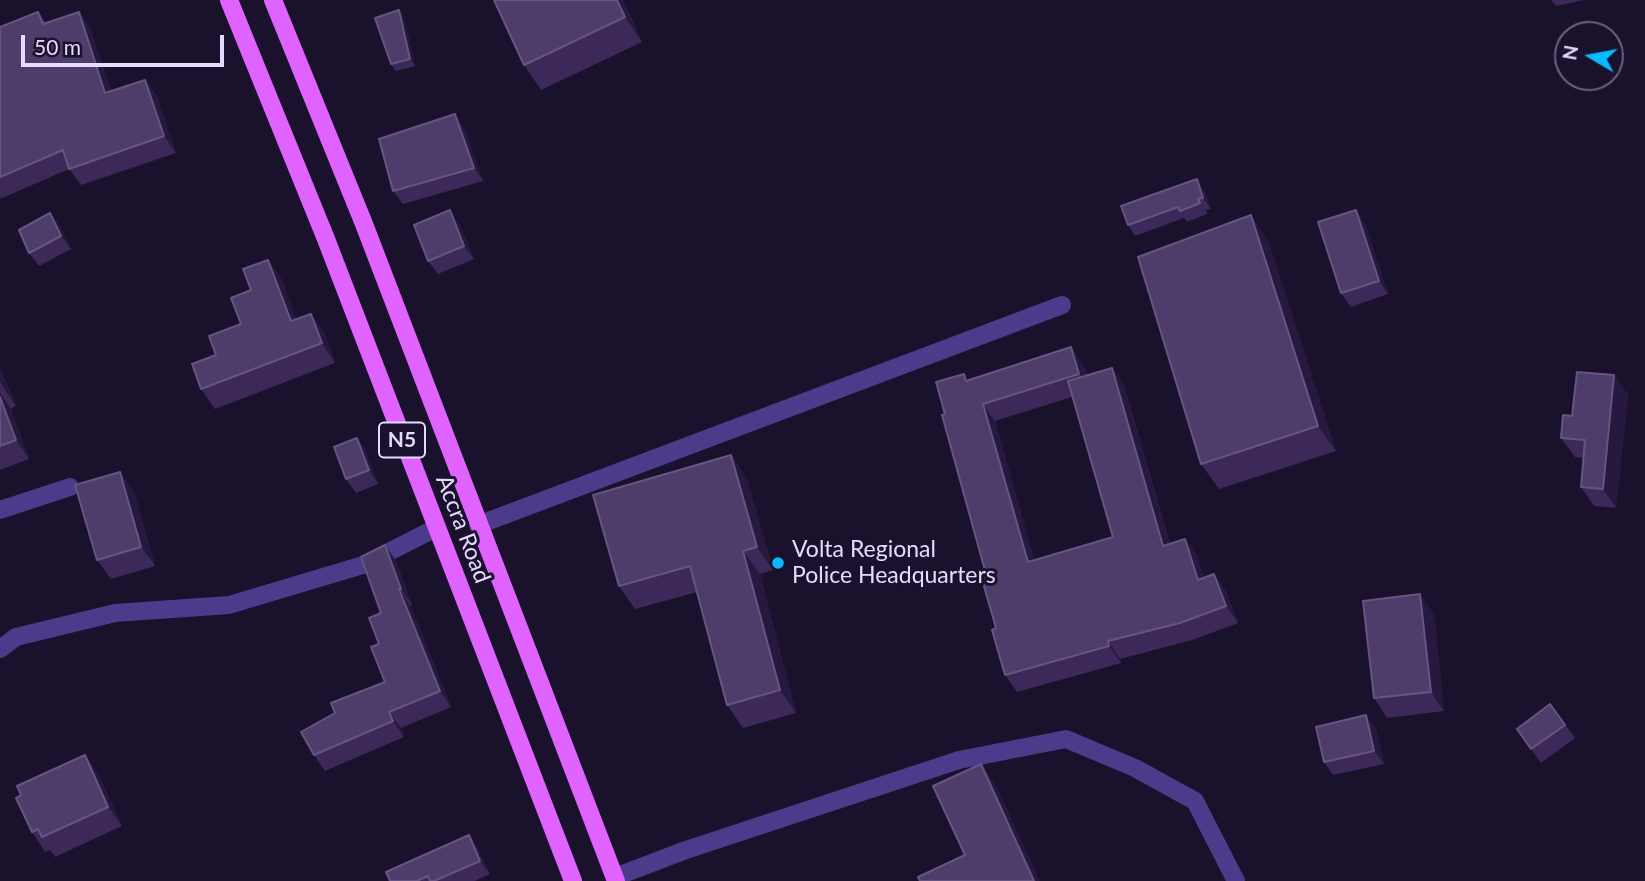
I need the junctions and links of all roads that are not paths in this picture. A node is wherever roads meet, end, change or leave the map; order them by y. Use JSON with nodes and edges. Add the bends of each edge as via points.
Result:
{"nodes":[{"id":1,"x":229,"y":0,"type":"edge"},
{"id":2,"x":273,"y":0,"type":"edge"},
{"id":3,"x":1062,"y":305,"type":"dead end"},
{"id":4,"x":70,"y":487,"type":"dead end"},
{"id":5,"x":0,"y":510,"type":"edge"},
{"id":6,"x":478,"y":525,"type":"junction"},
{"id":7,"x":436,"y":528,"type":"junction"},
{"id":8,"x":0,"y":649,"type":"edge"},
{"id":9,"x":616,"y":879,"type":"edge"},
{"id":10,"x":573,"y":881,"type":"edge"},
{"id":11,"x":1236,"y":881,"type":"edge"}],
"edges":[{"from":1,"to":7,"type":"main road","name":"Accra Road","number":"N5"},
{"from":2,"to":6,"type":"main road","name":"Accra Road","number":"N5"},
{"from":3,"to":6,"type":"street"},
{"from":4,"to":5,"type":"street"},
{"from":6,"to":9,"type":"main road","name":"Accra Road","number":"N5"},
{"from":7,"to":8,"type":"street","via":[[363,565],[229,605],[115,613],[16,638]]},
{"from":7,"to":10,"type":"main road","name":"Accra Road","number":"N5"},
{"from":9,"to":11,"type":"street","via":[[686,850],[959,760],[1066,739],[1135,768],[1195,801]]}]}
